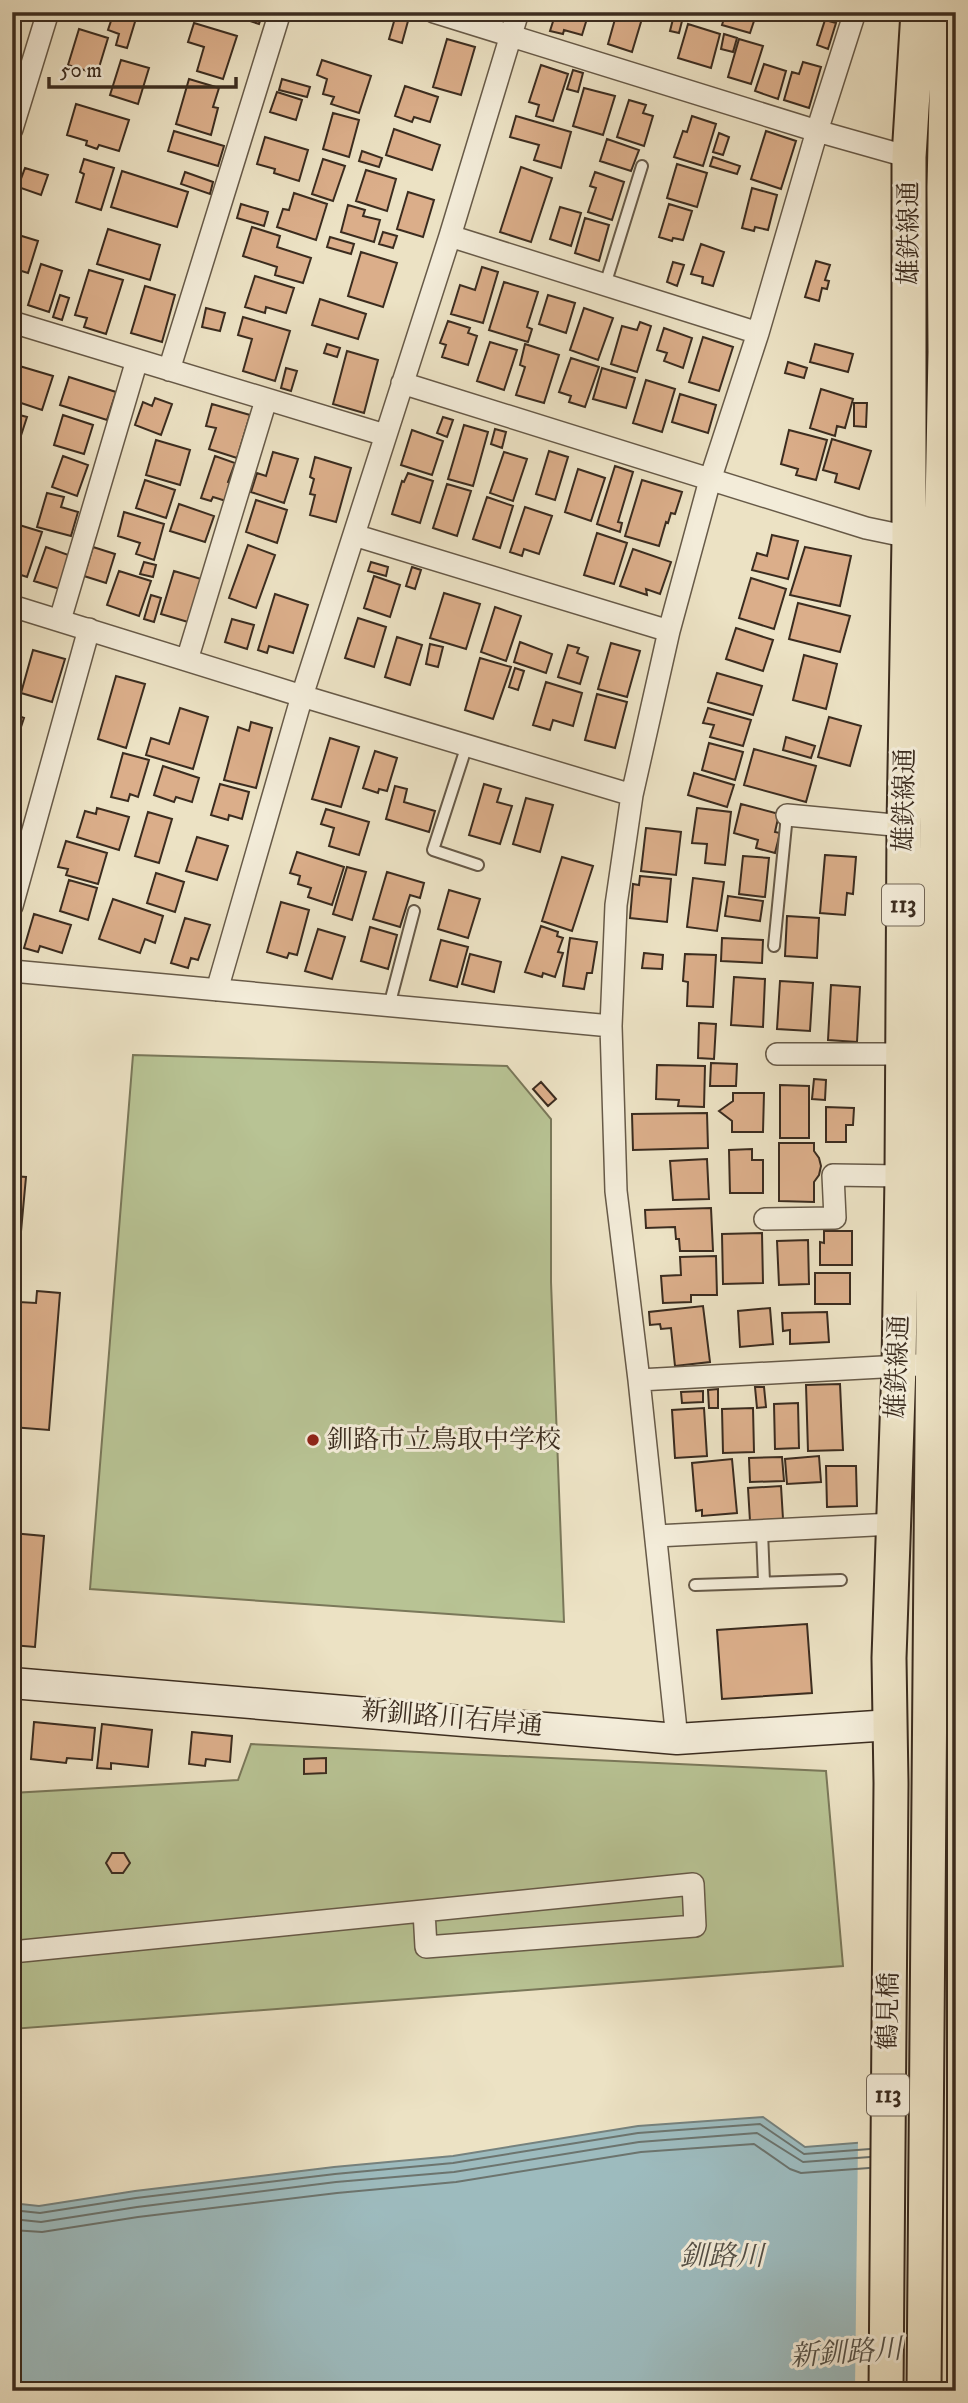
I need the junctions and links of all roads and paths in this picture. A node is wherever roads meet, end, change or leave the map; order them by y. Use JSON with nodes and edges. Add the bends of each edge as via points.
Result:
{"nodes":[{"id":1,"x":48,"y":12,"type":"edge"},
{"id":2,"x":279,"y":12,"type":"edge"},
{"id":3,"x":434,"y":12,"type":"edge"},
{"id":4,"x":518,"y":12,"type":"edge"},
{"id":5,"x":855,"y":12,"type":"edge"},
{"id":6,"x":918,"y":12,"type":"edge"},
{"id":7,"x":948,"y":12,"type":"edge"},
{"id":8,"x":511,"y":35,"type":"junction"},
{"id":9,"x":12,"y":129,"type":"edge"},
{"id":10,"x":817,"y":131,"type":"junction"},
{"id":11,"x":909,"y":157,"type":"junction"},
{"id":12,"x":642,"y":166,"type":"dead end"},
{"id":13,"x":950,"y":187,"type":"edge"},
{"id":14,"x":450,"y":236,"type":"junction"},
{"id":15,"x":605,"y":285,"type":"junction"},
{"id":16,"x":12,"y":322,"type":"edge"},
{"id":17,"x":758,"y":333,"type":"junction"},
{"id":18,"x":950,"y":353,"type":"edge"},
{"id":19,"x":137,"y":360,"type":"junction"},
{"id":20,"x":169,"y":370,"type":"junction"},
{"id":21,"x":402,"y":383,"type":"junction"},
{"id":22,"x":266,"y":400,"type":"junction"},
{"id":23,"x":385,"y":435,"type":"junction"},
{"id":24,"x":710,"y":480,"type":"junction"},
{"id":25,"x":354,"y":535,"type":"junction"},
{"id":26,"x":935,"y":540,"type":"edge"},
{"id":27,"x":12,"y":606,"type":"edge"},
{"id":28,"x":60,"y":620,"type":"junction"},
{"id":29,"x":89,"y":629,"type":"junction"},
{"id":30,"x":669,"y":631,"type":"junction"},
{"id":31,"x":187,"y":660,"type":"junction"},
{"id":32,"x":302,"y":696,"type":"junction"},
{"id":33,"x":947,"y":717,"type":"edge"},
{"id":34,"x":467,"y":745,"type":"junction"},
{"id":35,"x":632,"y":795,"type":"junction"},
{"id":36,"x":787,"y":815,"type":"joint"},
{"id":37,"x":904,"y":826,"type":"junction"},
{"id":38,"x":478,"y":865,"type":"dead end"},
{"id":39,"x":946,"y":895,"type":"edge"},
{"id":40,"x":12,"y":906,"type":"edge"},
{"id":41,"x":414,"y":911,"type":"dead end"},
{"id":42,"x":774,"y":946,"type":"dead end"},
{"id":43,"x":12,"y":971,"type":"edge"},
{"id":44,"x":217,"y":990,"type":"junction"},
{"id":45,"x":388,"y":1006,"type":"junction"},
{"id":46,"x":611,"y":1026,"type":"junction"},
{"id":47,"x":777,"y":1054,"type":"dead end"},
{"id":48,"x":903,"y":1054,"type":"junction"},
{"id":49,"x":946,"y":1140,"type":"edge"},
{"id":50,"x":902,"y":1176,"type":"junction"},
{"id":51,"x":765,"y":1219,"type":"dead end"},
{"id":52,"x":944,"y":1363,"type":"edge"},
{"id":53,"x":899,"y":1366,"type":"junction"},
{"id":54,"x":639,"y":1380,"type":"junction"},
{"id":55,"x":893,"y":1524,"type":"junction"},
{"id":56,"x":762,"y":1531,"type":"junction"},
{"id":57,"x":656,"y":1536,"type":"junction"},
{"id":58,"x":841,"y":1580,"type":"dead end"},
{"id":59,"x":764,"y":1583,"type":"junction"},
{"id":60,"x":695,"y":1585,"type":"dead end"},
{"id":61,"x":12,"y":1683,"type":"edge"},
{"id":62,"x":943,"y":1722,"type":"edge"},
{"id":63,"x":891,"y":1725,"type":"junction"},
{"id":64,"x":677,"y":1739,"type":"junction"},
{"id":65,"x":891,"y":1798,"type":"joint"},
{"id":66,"x":424,"y":1911,"type":"junction"},
{"id":67,"x":12,"y":1952,"type":"edge"},
{"id":68,"x":886,"y":2391,"type":"edge"},
{"id":69,"x":924,"y":2391,"type":"edge"}],
"edges":[{"from":1,"to":9,"type":"street"},
{"from":2,"to":20,"type":"street"},
{"from":3,"to":8,"type":"street"},
{"from":4,"to":8,"type":"street"},
{"from":5,"to":10,"type":"street"},
{"from":6,"to":11,"type":"main road","name":"雄鉄線通","number":"113"},
{"from":7,"to":13,"type":"main road","number":"113"},
{"from":8,"to":10,"type":"street"},
{"from":8,"to":14,"type":"street"},
{"from":10,"to":11,"type":"street"},
{"from":10,"to":17,"type":"street"},
{"from":11,"to":26,"type":"main road","name":"雄鉄線通","number":"113"},
{"from":12,"to":15,"type":"lane"},
{"from":13,"to":18,"type":"main road","number":"113"},
{"from":14,"to":15,"type":"street"},
{"from":14,"to":21,"type":"street"},
{"from":15,"to":17,"type":"street"},
{"from":16,"to":19,"type":"street"},
{"from":17,"to":24,"type":"street"},
{"from":18,"to":26,"type":"main road","number":"113"},
{"from":19,"to":20,"type":"street"},
{"from":19,"to":28,"type":"street"},
{"from":20,"to":22,"type":"street"},
{"from":21,"to":23,"type":"street"},
{"from":21,"to":24,"type":"street"},
{"from":22,"to":23,"type":"street"},
{"from":22,"to":31,"type":"street"},
{"from":23,"to":25,"type":"street"},
{"from":24,"to":26,"type":"street"},
{"from":24,"to":30,"type":"street"},
{"from":25,"to":30,"type":"street"},
{"from":25,"to":32,"type":"street"},
{"from":26,"to":33,"type":"main road","number":"113"},
{"from":26,"to":37,"type":"main road","name":"雄鉄線通","number":"113"},
{"from":27,"to":28,"type":"street"},
{"from":28,"to":29,"type":"street"},
{"from":29,"to":31,"type":"street"},
{"from":29,"to":40,"type":"street"},
{"from":30,"to":35,"type":"street"},
{"from":31,"to":32,"type":"street"},
{"from":32,"to":34,"type":"street"},
{"from":32,"to":44,"type":"street"},
{"from":33,"to":39,"type":"main road","number":"113"},
{"from":34,"to":35,"type":"street"},
{"from":34,"to":38,"type":"lane","via":[[433,850]]},
{"from":35,"to":46,"type":"street","via":[[617,905]]},
{"from":36,"to":37,"type":"street"},
{"from":36,"to":42,"type":"lane"},
{"from":37,"to":48,"type":"main road","name":"雄鉄線通","number":"113"},
{"from":39,"to":49,"type":"main road","number":"113"},
{"from":41,"to":45,"type":"lane"},
{"from":43,"to":44,"type":"street"},
{"from":44,"to":45,"type":"street"},
{"from":45,"to":46,"type":"street"},
{"from":46,"to":54,"type":"street","via":[[616,1191]]},
{"from":47,"to":48,"type":"street"},
{"from":48,"to":50,"type":"main road","name":"雄鉄線通","number":"113"},
{"from":49,"to":52,"type":"main road","number":"113"},
{"from":50,"to":51,"type":"street","via":[[833,1175],[835,1217]]},
{"from":50,"to":53,"type":"main road","name":"雄鉄線通","number":"113"},
{"from":52,"to":53,"type":"street"},
{"from":52,"to":62,"type":"main road","number":"113","via":[[930,1650]]},
{"from":53,"to":54,"type":"street"},
{"from":53,"to":55,"type":"main road","name":"雄鉄線通","number":"113"},
{"from":54,"to":57,"type":"street"},
{"from":55,"to":56,"type":"street"},
{"from":55,"to":63,"type":"main road","name":"雄鉄線通","number":"113"},
{"from":56,"to":57,"type":"street"},
{"from":56,"to":59,"type":"lane"},
{"from":57,"to":64,"type":"street"},
{"from":58,"to":59,"type":"lane"},
{"from":59,"to":60,"type":"lane"},
{"from":61,"to":64,"type":"street","name":"新釧路川右岸通"},
{"from":62,"to":63,"type":"main road"},
{"from":62,"to":69,"type":"main road","name":"鶴見橋","number":"113","via":[[930,1796]]},
{"from":63,"to":64,"type":"street","name":"新釧路川右岸通"},
{"from":63,"to":65,"type":"main road","name":"雄鉄線通","number":"113"},
{"from":65,"to":68,"type":"main road","name":"鶴見橋","number":"113"},
{"from":66,"to":66,"type":"street","via":[[426,1947],[695,1926],[693,1884]]},
{"from":66,"to":67,"type":"street"}]}
